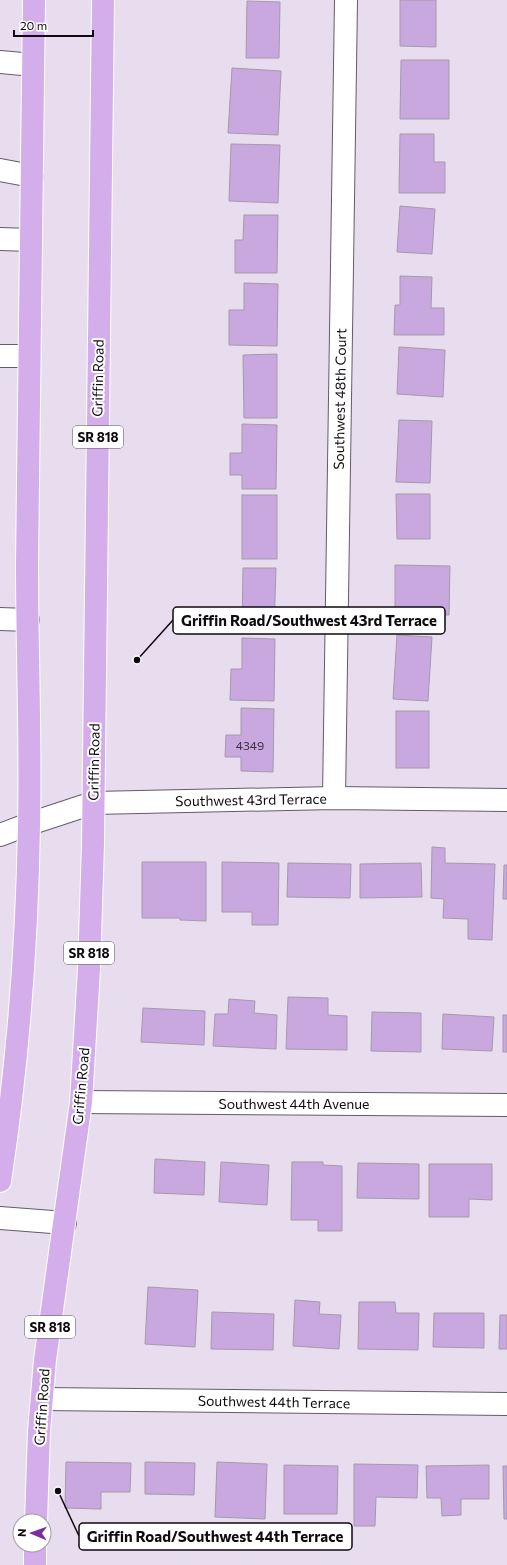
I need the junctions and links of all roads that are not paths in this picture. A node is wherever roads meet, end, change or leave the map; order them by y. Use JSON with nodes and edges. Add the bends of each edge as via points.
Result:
{"nodes":[{"id":1,"x":34,"y":0,"type":"edge"},
{"id":2,"x":103,"y":0,"type":"edge"},
{"id":3,"x":346,"y":0,"type":"edge"},
{"id":4,"x":0,"y":62,"type":"edge"},
{"id":5,"x":33,"y":65,"type":"junction"},
{"id":6,"x":0,"y":170,"type":"edge"},
{"id":7,"x":32,"y":176,"type":"junction"},
{"id":8,"x":0,"y":239,"type":"edge"},
{"id":9,"x":31,"y":240,"type":"junction"},
{"id":10,"x":0,"y":356,"type":"edge"},
{"id":11,"x":29,"y":356,"type":"junction"},
{"id":12,"x":0,"y":619,"type":"edge"},
{"id":13,"x":28,"y":620,"type":"junction"},
{"id":14,"x":334,"y":798,"type":"junction"},
{"id":15,"x":507,"y":800,"type":"edge"},
{"id":16,"x":93,"y":803,"type":"junction"},
{"id":17,"x":29,"y":824,"type":"junction"},
{"id":18,"x":0,"y":835,"type":"edge"},
{"id":19,"x":80,"y":1102,"type":"junction"},
{"id":20,"x":507,"y":1105,"type":"edge"},
{"id":21,"x":0,"y":1181,"type":"edge"},
{"id":22,"x":0,"y":1218,"type":"edge"},
{"id":23,"x":65,"y":1222,"type":"junction"},
{"id":24,"x":42,"y":1399,"type":"junction"},
{"id":25,"x":507,"y":1404,"type":"edge"},
{"id":26,"x":36,"y":1513,"type":"edge"},
{"id":27,"x":36,"y":1553,"type":"edge"},
{"id":28,"x":35,"y":1565,"type":"edge"}],
"edges":[{"from":1,"to":5,"type":"main road"},
{"from":2,"to":16,"type":"main road","name":"Griffin Road","number":"SR 818"},
{"from":3,"to":14,"type":"street","name":"Southwest 48th Court"},
{"from":4,"to":5,"type":"street"},
{"from":5,"to":7,"type":"main road"},
{"from":6,"to":7,"type":"street"},
{"from":7,"to":9,"type":"main road"},
{"from":8,"to":9,"type":"street"},
{"from":9,"to":11,"type":"main road"},
{"from":10,"to":11,"type":"street"},
{"from":11,"to":13,"type":"main road"},
{"from":12,"to":13,"type":"street"},
{"from":13,"to":17,"type":"main road"},
{"from":14,"to":15,"type":"street","name":"Southwest 43rd Terrace"},
{"from":14,"to":16,"type":"street","name":"Southwest 43rd Terrace"},
{"from":16,"to":17,"type":"street","name":"Southwest 43rd Terrace"},
{"from":16,"to":19,"type":"main road","name":"Griffin Road","number":"SR 818","via":[[89,968]]},
{"from":17,"to":18,"type":"street","name":"Southwest 43rd Terrace"},
{"from":17,"to":21,"type":"main road","via":[[20,1020],[11,1109]]},
{"from":19,"to":20,"type":"street","name":"Southwest 44th Avenue"},
{"from":19,"to":23,"type":"main road","name":"Griffin Road","number":"SR 818"},
{"from":22,"to":23,"type":"street"},
{"from":23,"to":24,"type":"main road","name":"Griffin Road","number":"SR 818","via":[[45,1360]]},
{"from":24,"to":25,"type":"street","name":"Southwest 44th Terrace"},
{"from":24,"to":26,"type":"main road","name":"Griffin Road","number":"SR 818"},
{"from":27,"to":28,"type":"main road"}]}
